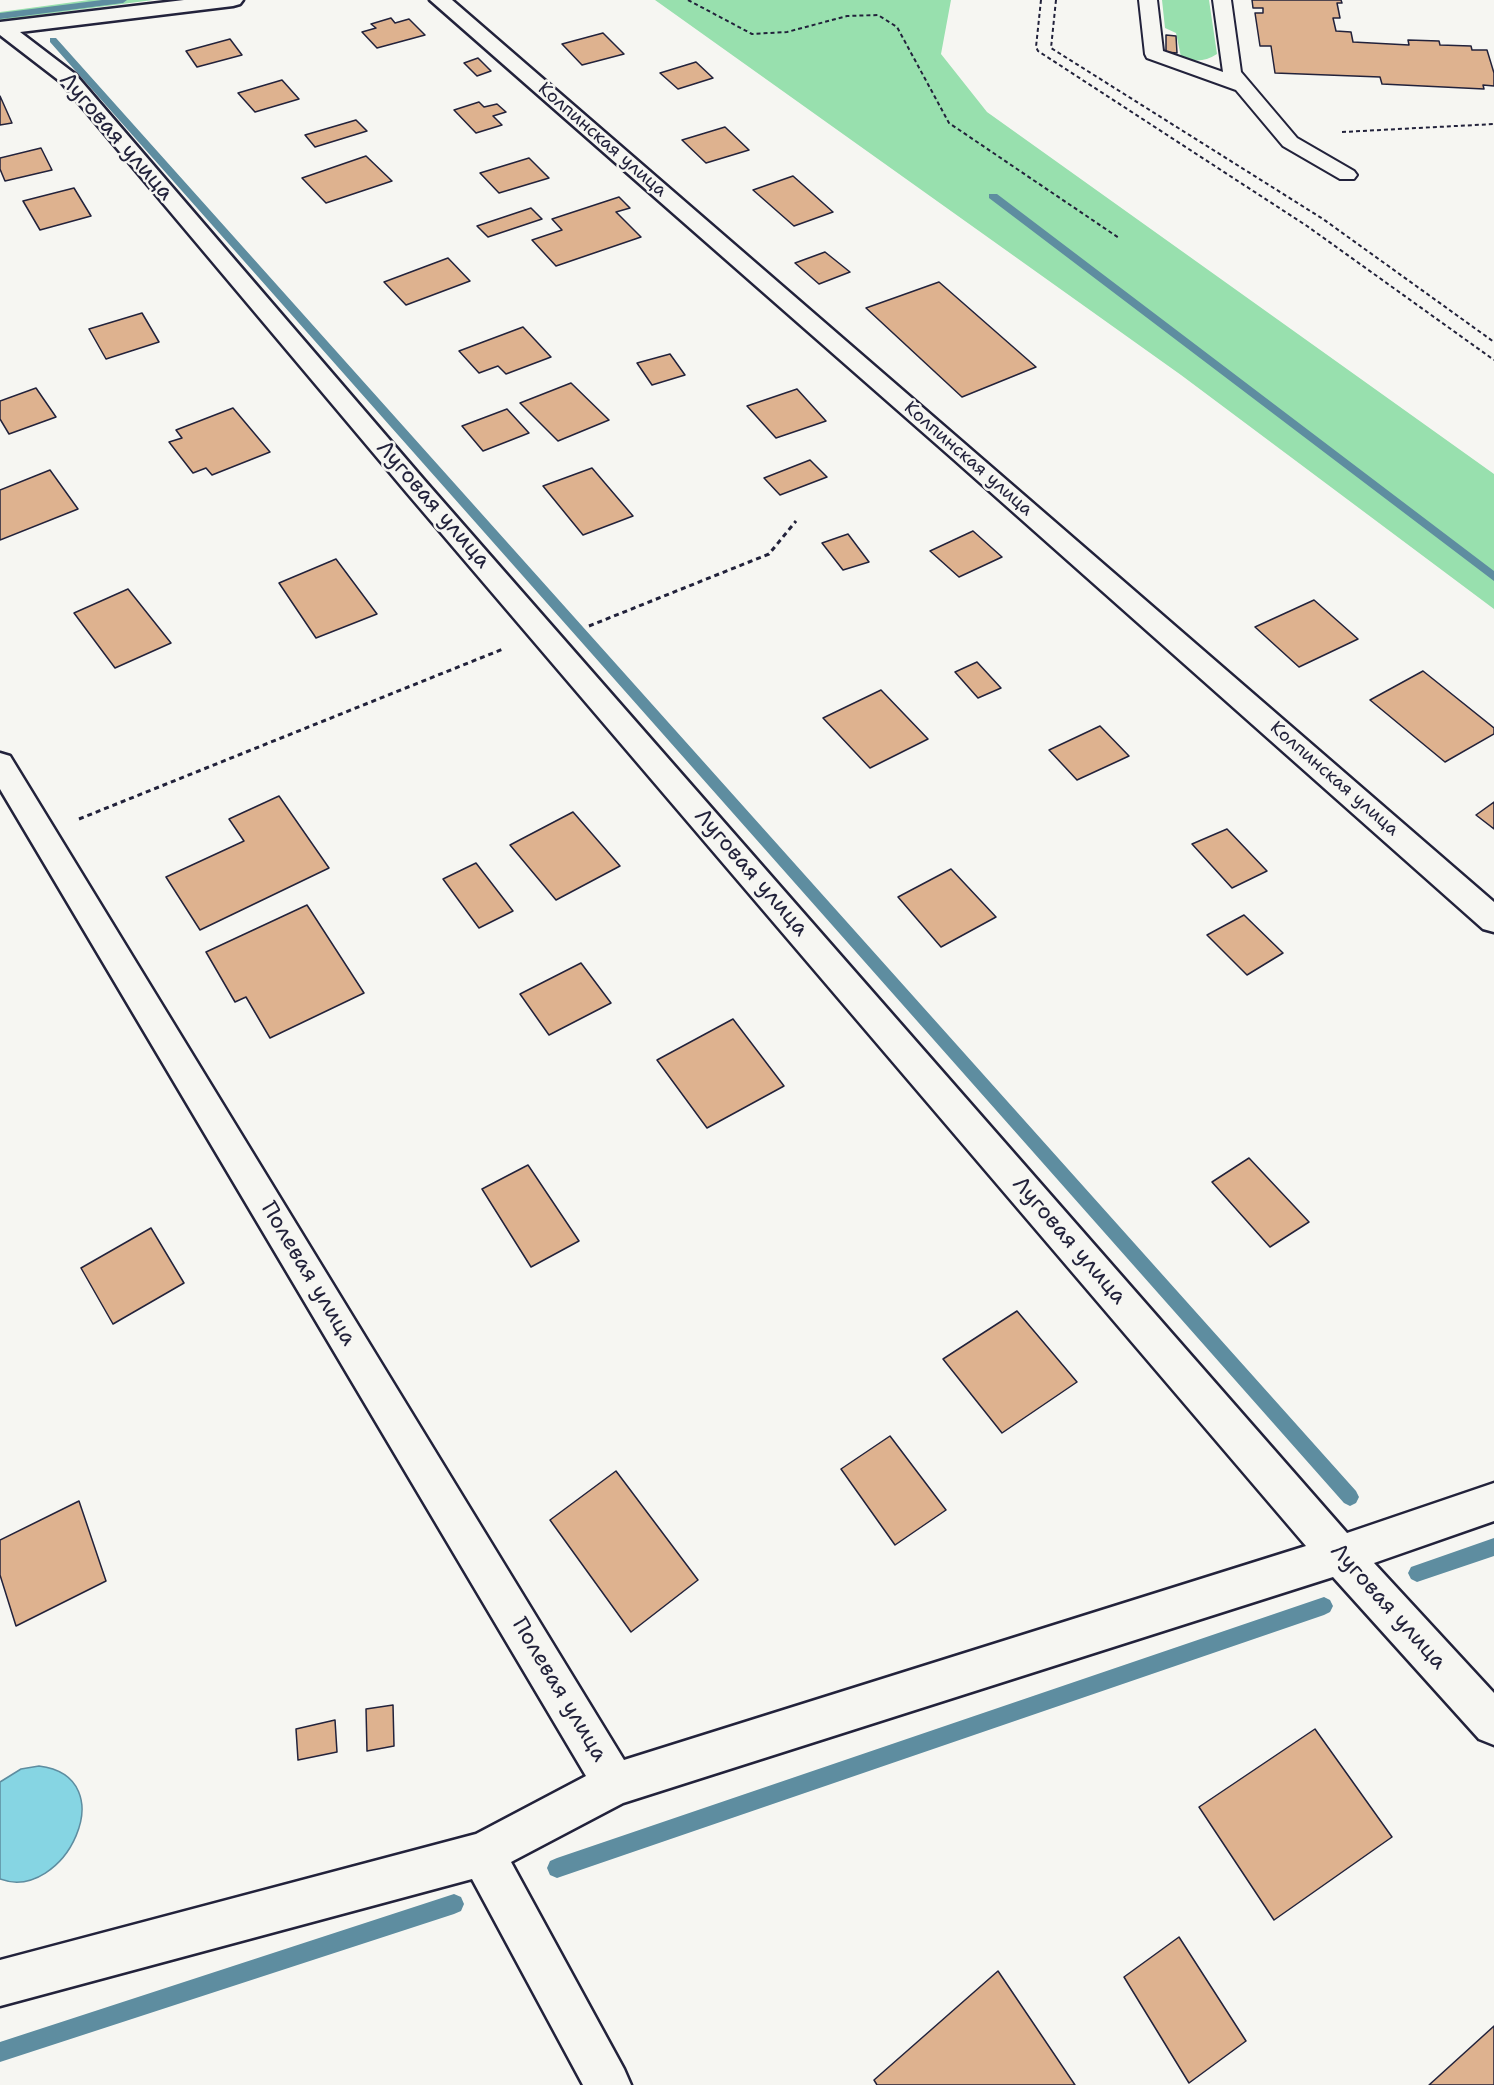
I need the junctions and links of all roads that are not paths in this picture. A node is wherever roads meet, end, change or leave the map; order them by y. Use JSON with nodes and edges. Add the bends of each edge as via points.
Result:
{"nodes":[{"id":1,"x":233,"y":0,"type":"edge"},
{"id":2,"x":440,"y":0,"type":"edge"},
{"id":3,"x":1148,"y":0,"type":"edge"},
{"id":4,"x":1222,"y":0,"type":"edge"},
{"id":5,"x":2,"y":28,"type":"edge"},
{"id":6,"x":1240,"y":85,"type":"junction"},
{"id":7,"x":1347,"y":175,"type":"dead end"},
{"id":8,"x":0,"y":764,"type":"edge"},
{"id":9,"x":1494,"y":920,"type":"edge"},
{"id":10,"x":1494,"y":1502,"type":"edge"},
{"id":11,"x":1340,"y":1555,"type":"junction"},
{"id":12,"x":1494,"y":1724,"type":"edge"},
{"id":13,"x":615,"y":1784,"type":"junction"},
{"id":14,"x":482,"y":1854,"type":"junction"},
{"id":15,"x":0,"y":1983,"type":"edge"},
{"id":16,"x":608,"y":2085,"type":"edge"}],
"edges":[{"from":1,"to":5,"type":"street"},
{"from":2,"to":9,"type":"street","name":"Колпинская улица"},
{"from":3,"to":6,"type":"lane","via":[[1154,54]]},
{"from":4,"to":6,"type":"lane","via":[[1232,73]]},
{"from":5,"to":11,"type":"street","name":"Луговая улица","via":[[68,78],[416,487]]},
{"from":6,"to":7,"type":"lane","via":[[1290,142]]},
{"from":8,"to":13,"type":"street","name":"Полевая улица"},
{"from":10,"to":11,"type":"street"},
{"from":11,"to":12,"type":"street","name":"Луговая улица"},
{"from":11,"to":13,"type":"street"},
{"from":13,"to":14,"type":"street"},
{"from":14,"to":15,"type":"street"},
{"from":14,"to":16,"type":"street"}]}
